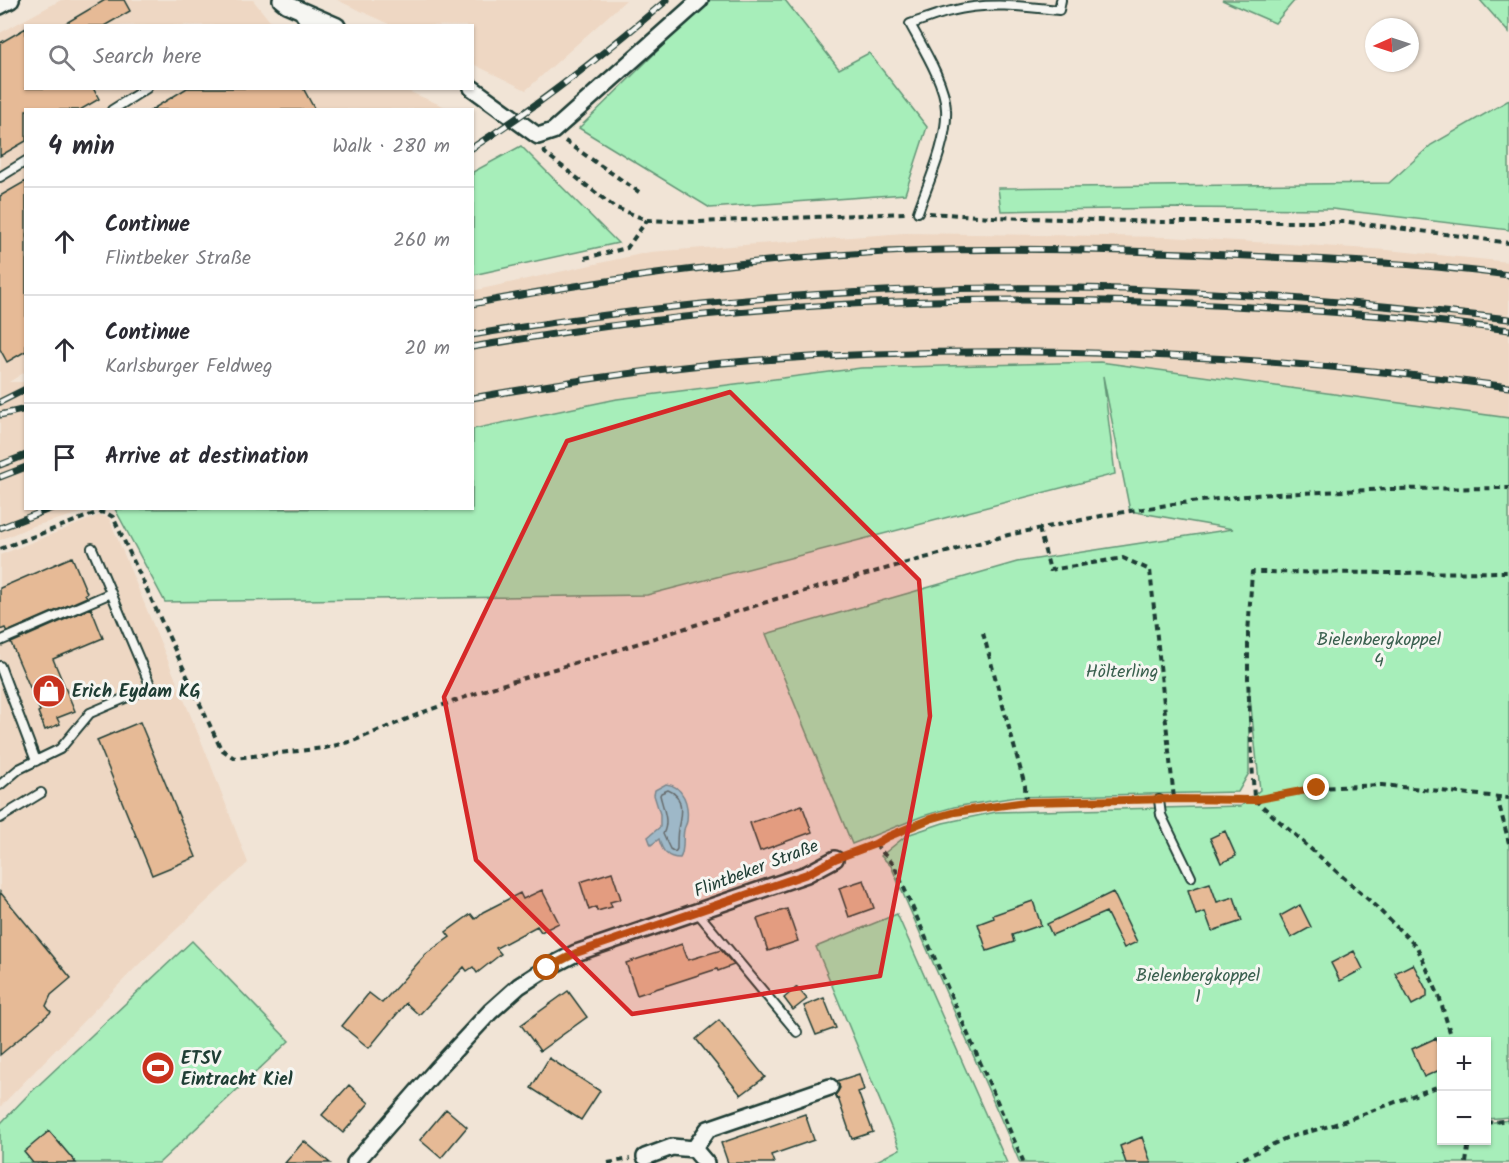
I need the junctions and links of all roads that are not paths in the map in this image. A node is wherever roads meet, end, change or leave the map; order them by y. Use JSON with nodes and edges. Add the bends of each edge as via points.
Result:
{"nodes":[{"id":1,"x":11,"y":0,"type":"edge"},
{"id":2,"x":281,"y":0,"type":"edge"},
{"id":3,"x":700,"y":0,"type":"edge"},
{"id":4,"x":1061,"y":0,"type":"edge"},
{"id":5,"x":0,"y":6,"type":"edge"},
{"id":6,"x":296,"y":8,"type":"junction"},
{"id":7,"x":306,"y":24,"type":"edge"},
{"id":8,"x":332,"y":24,"type":"edge"},
{"id":9,"x":474,"y":89,"type":"edge"},
{"id":10,"x":144,"y":90,"type":"edge"},
{"id":11,"x":115,"y":108,"type":"edge"},
{"id":12,"x":24,"y":163,"type":"edge"},
{"id":13,"x":0,"y":177,"type":"edge"},
{"id":14,"x":918,"y":212,"type":"road end"},
{"id":15,"x":92,"y":548,"type":"dead end"},
{"id":16,"x":111,"y":593,"type":"junction"},
{"id":17,"x":0,"y":641,"type":"edge"},
{"id":18,"x":0,"y":666,"type":"edge"},
{"id":19,"x":36,"y":761,"type":"junction"},
{"id":20,"x":0,"y":786,"type":"edge"},
{"id":21,"x":42,"y":793,"type":"dead end"},
{"id":22,"x":1159,"y":800,"type":"road end"},
{"id":23,"x":0,"y":818,"type":"edge"},
{"id":24,"x":835,"y":859,"type":"road end"},
{"id":25,"x":1191,"y":877,"type":"dead end"},
{"id":26,"x":696,"y":912,"type":"junction"},
{"id":27,"x":797,"y":1032,"type":"dead end"},
{"id":28,"x":830,"y":1087,"type":"dead end"},
{"id":29,"x":694,"y":1149,"type":"junction"},
{"id":30,"x":645,"y":1157,"type":"road end"},
{"id":31,"x":355,"y":1163,"type":"edge"},
{"id":32,"x":706,"y":1163,"type":"edge"}],
"edges":[{"from":1,"to":5,"type":"street"},
{"from":2,"to":6,"type":"street"},
{"from":3,"to":9,"type":"street","via":[[545,133]]},
{"from":4,"to":14,"type":"lane","via":[[1059,10],[992,5],[952,10],[910,24],[940,84],[946,109],[943,139]]},
{"from":6,"to":7,"type":"lane"},
{"from":6,"to":8,"type":"street"},
{"from":10,"to":11,"type":"lane"},
{"from":12,"to":13,"type":"lane"},
{"from":15,"to":16,"type":"lane"},
{"from":16,"to":17,"type":"lane"},
{"from":16,"to":19,"type":"lane","via":[[151,687],[90,713],[60,749]]},
{"from":18,"to":19,"type":"lane"},
{"from":19,"to":20,"type":"lane","via":[[19,769]]},
{"from":21,"to":23,"type":"lane"},
{"from":22,"to":25,"type":"lane","via":[[1161,815]]},
{"from":24,"to":26,"type":"street","name":"Flintbeker Straße","via":[[807,874]]},
{"from":26,"to":27,"type":"lane"},
{"from":26,"to":31,"type":"street","name":"Flintbeker Straße","via":[[576,953],[519,986],[490,1012]]},
{"from":28,"to":29,"type":"street","via":[[708,1129]]},
{"from":29,"to":30,"type":"street","via":[[672,1147]]},
{"from":29,"to":32,"type":"street"}]}
